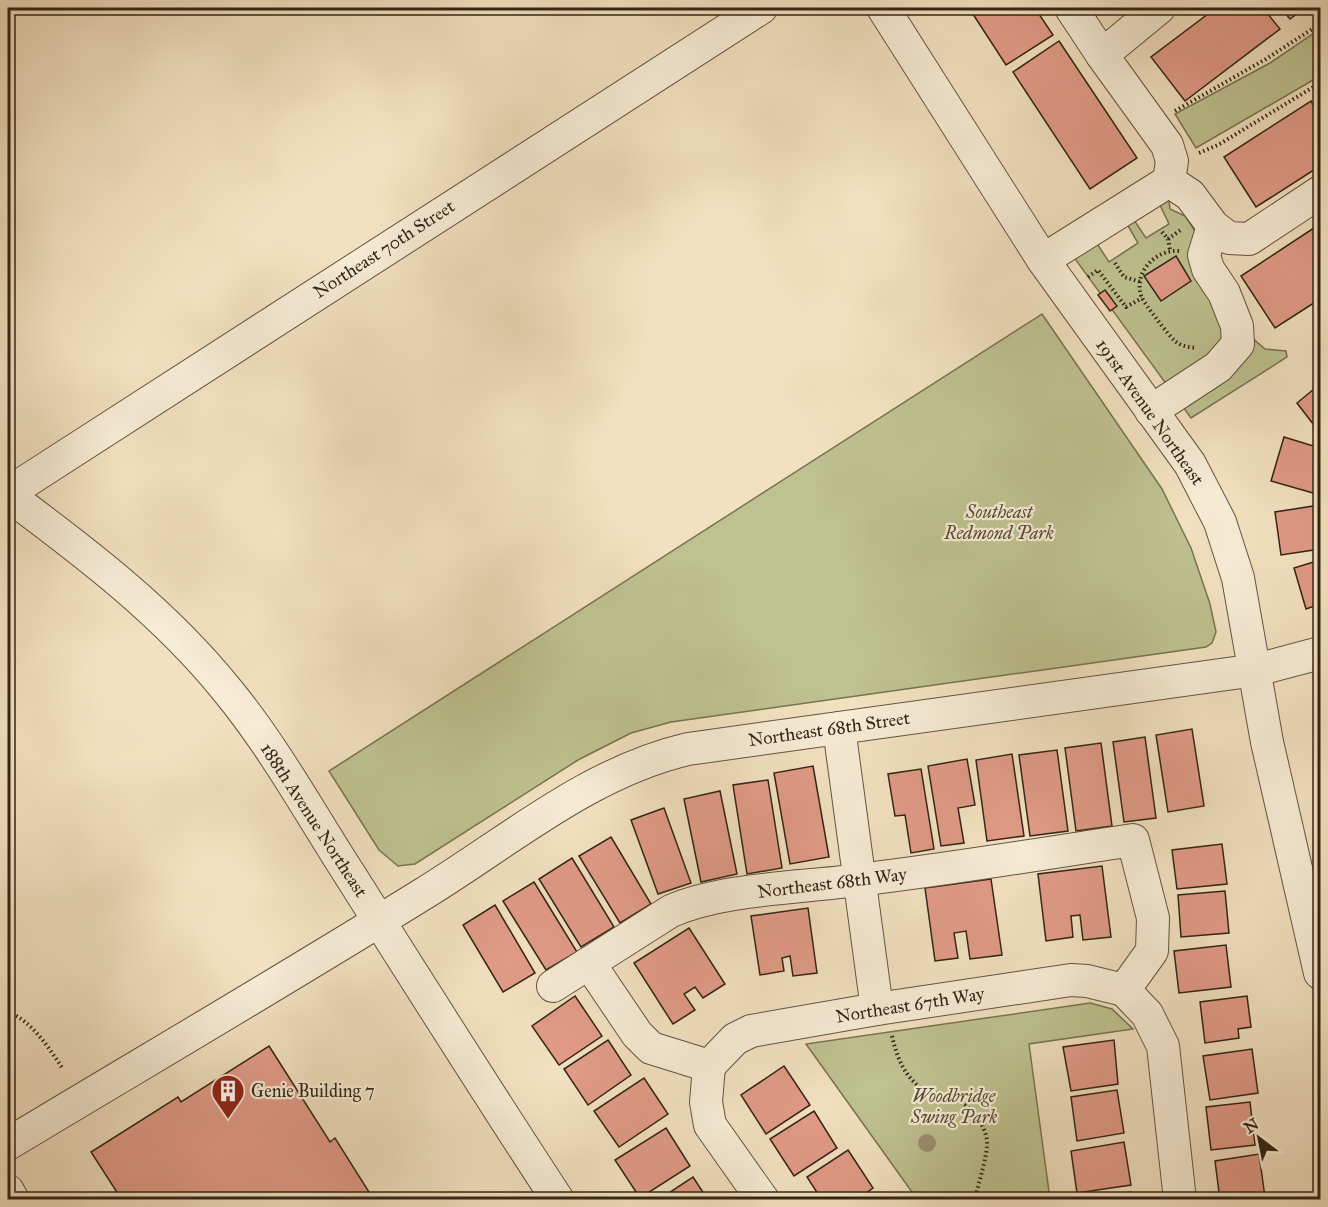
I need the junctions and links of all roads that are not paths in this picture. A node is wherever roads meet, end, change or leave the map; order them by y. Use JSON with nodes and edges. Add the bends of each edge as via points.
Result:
{"nodes":[{"id":1,"x":761,"y":8,"type":"edge"},
{"id":2,"x":883,"y":8,"type":"edge"},
{"id":3,"x":1071,"y":8,"type":"edge"},
{"id":4,"x":1159,"y":8,"type":"edge"},
{"id":5,"x":1102,"y":55,"type":"junction"},
{"id":6,"x":1169,"y":181,"type":"junction"},
{"id":7,"x":1320,"y":192,"type":"edge"},
{"id":8,"x":1213,"y":226,"type":"junction"},
{"id":9,"x":1043,"y":260,"type":"junction"},
{"id":10,"x":1151,"y":411,"type":"junction"},
{"id":11,"x":8,"y":494,"type":"edge"},
{"id":12,"x":1320,"y":653,"type":"edge"},
{"id":13,"x":1256,"y":670,"type":"junction"},
{"id":14,"x":839,"y":728,"type":"junction"},
{"id":15,"x":862,"y":880,"type":"junction"},
{"id":16,"x":379,"y":921,"type":"junction"},
{"id":17,"x":589,"y":963,"type":"junction"},
{"id":18,"x":1320,"y":973,"type":"edge"},
{"id":19,"x":553,"y":986,"type":"dead end"},
{"id":20,"x":1124,"y":990,"type":"junction"},
{"id":21,"x":877,"y":1009,"type":"junction"},
{"id":22,"x":709,"y":1066,"type":"junction"},
{"id":23,"x":8,"y":1144,"type":"edge"},
{"id":24,"x":8,"y":1191,"type":"edge"},
{"id":25,"x":13,"y":1200,"type":"edge"},
{"id":26,"x":558,"y":1200,"type":"edge"},
{"id":27,"x":763,"y":1200,"type":"edge"},
{"id":28,"x":1180,"y":1200,"type":"edge"}],
"edges":[{"from":1,"to":11,"type":"street","name":"Northeast 70th Street"},
{"from":2,"to":9,"type":"street","name":"191st Avenue Northeast"},
{"from":3,"to":5,"type":"street"},
{"from":4,"to":5,"type":"street"},
{"from":5,"to":6,"type":"street","via":[[1167,145],[1172,161]]},
{"from":6,"to":8,"type":"street","via":[[1190,195]]},
{"from":6,"to":9,"type":"street"},
{"from":7,"to":8,"type":"street","via":[[1249,239],[1229,238]]},
{"from":8,"to":10,"type":"street","via":[[1204,255],[1224,293],[1238,344],[1218,367]]},
{"from":9,"to":10,"type":"street","name":"191st Avenue Northeast"},
{"from":10,"to":13,"type":"street","name":"191st Avenue Northeast","via":[[1190,464],[1220,522],[1238,578]]},
{"from":11,"to":16,"type":"street","name":"188th Avenue Northeast","via":[[161,618],[227,691],[289,778]]},
{"from":12,"to":13,"type":"street","name":"Northeast 68th Street"},
{"from":13,"to":14,"type":"street","name":"Northeast 68th Street"},
{"from":13,"to":18,"type":"street","name":"191st Avenue Northeast","via":[[1267,742]]},
{"from":14,"to":15,"type":"street"},
{"from":14,"to":16,"type":"street","name":"Northeast 68th Street","via":[[688,749],[626,768],[596,783]]},
{"from":15,"to":17,"type":"street","name":"Northeast 68th Way","via":[[689,903]]},
{"from":15,"to":20,"type":"street","name":"Northeast 68th Way","via":[[1132,840],[1153,918],[1152,951]]},
{"from":15,"to":21,"type":"street"},
{"from":16,"to":23,"type":"street","name":"Northeast 68th Street"},
{"from":16,"to":26,"type":"street","name":"188th Avenue Northeast","via":[[462,1056]]},
{"from":17,"to":19,"type":"street","name":"Northeast 68th Way"},
{"from":17,"to":22,"type":"street","via":[[637,1034],[651,1047]]},
{"from":20,"to":21,"type":"street","name":"Northeast 67th Way","via":[[1071,980]]},
{"from":20,"to":28,"type":"street","via":[[1147,1014],[1163,1046]]},
{"from":21,"to":22,"type":"street","name":"Northeast 67th Way","via":[[751,1031],[735,1039]]},
{"from":22,"to":27,"type":"street","via":[[706,1102],[710,1125]]},
{"from":24,"to":25,"type":"street"}]}
